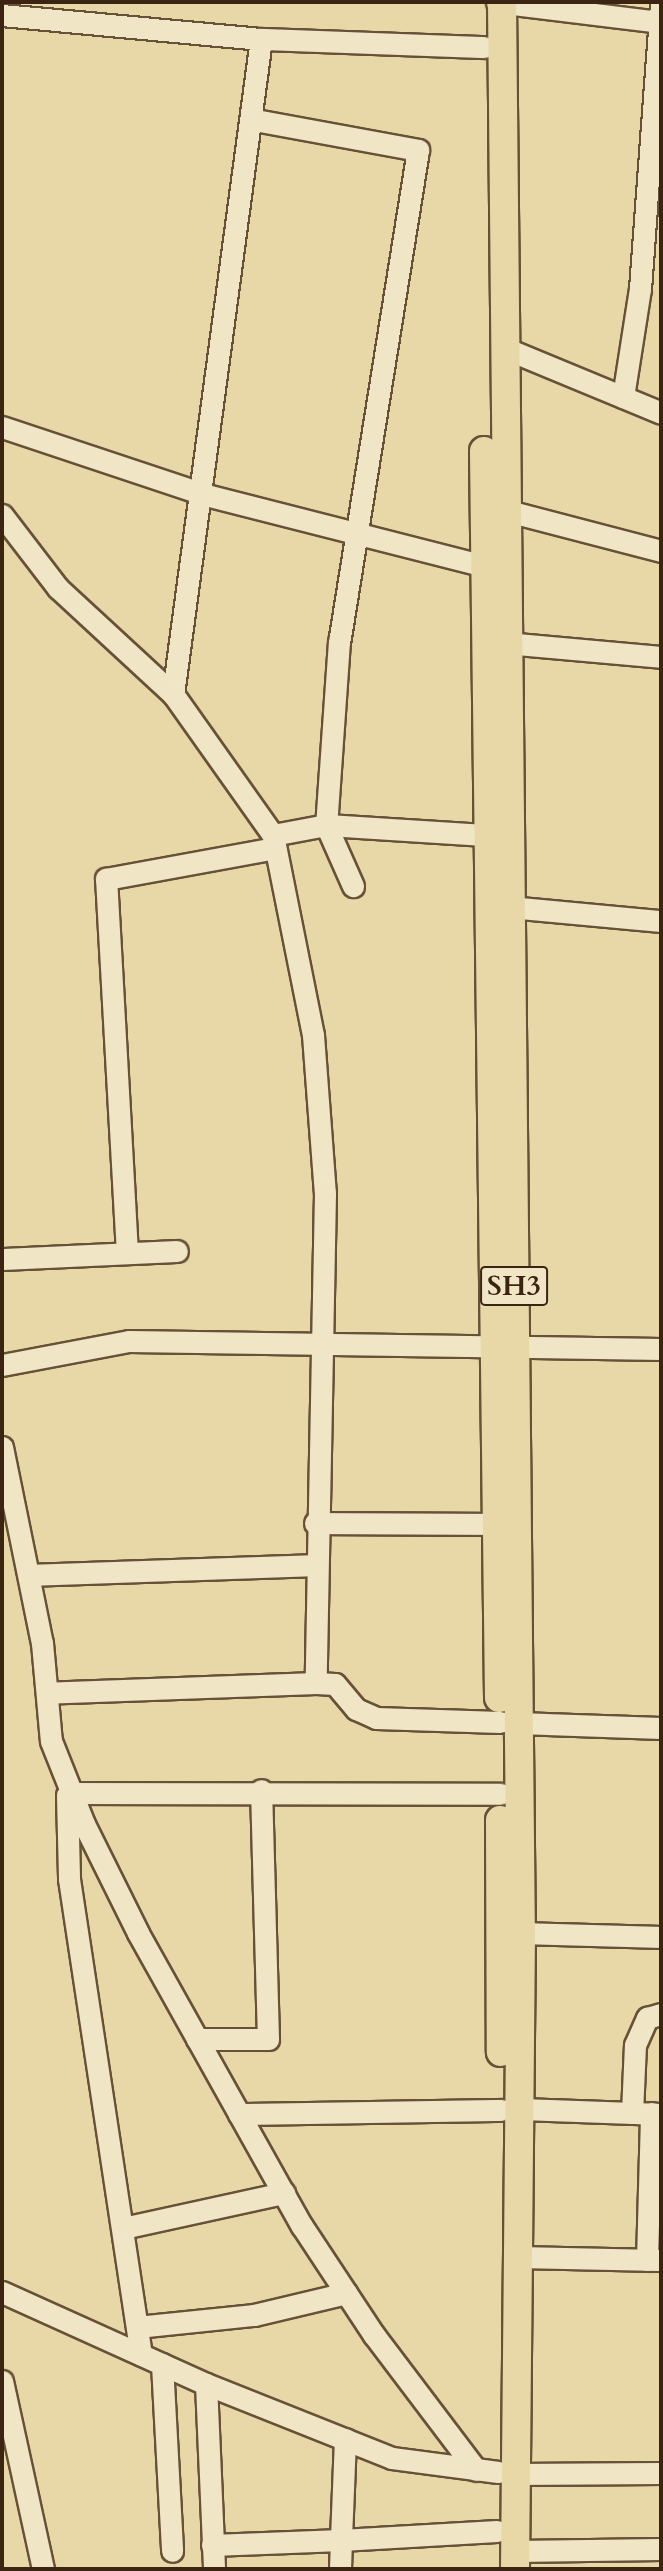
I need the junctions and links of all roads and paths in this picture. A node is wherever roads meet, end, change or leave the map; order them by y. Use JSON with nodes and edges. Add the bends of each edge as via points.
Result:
{"nodes":[{"id":1,"x":483,"y":2,"type":"edge"},
{"id":2,"x":497,"y":2,"type":"edge"},
{"id":3,"x":502,"y":2,"type":"edge"},
{"id":4,"x":2,"y":15,"type":"edge"},
{"id":5,"x":660,"y":15,"type":"edge"},
{"id":6,"x":261,"y":39,"type":"junction"},
{"id":7,"x":484,"y":47,"type":"junction"},
{"id":8,"x":255,"y":120,"type":"junction"},
{"id":9,"x":502,"y":347,"type":"junction"},
{"id":10,"x":623,"y":397,"type":"junction"},
{"id":11,"x":661,"y":413,"type":"edge"},
{"id":12,"x":2,"y":427,"type":"edge"},
{"id":13,"x":201,"y":493,"type":"junction"},
{"id":14,"x":504,"y":510,"type":"junction"},
{"id":15,"x":2,"y":515,"type":"edge"},
{"id":16,"x":355,"y":536,"type":"junction"},
{"id":17,"x":661,"y":551,"type":"edge"},
{"id":18,"x":484,"y":566,"type":"junction"},
{"id":19,"x":505,"y":642,"type":"junction"},
{"id":20,"x":661,"y":657,"type":"edge"},
{"id":21,"x":173,"y":694,"type":"junction"},
{"id":22,"x":326,"y":825,"type":"junction"},
{"id":23,"x":498,"y":836,"type":"junction"},
{"id":24,"x":274,"y":841,"type":"junction"},
{"id":25,"x":353,"y":886,"type":"dead end"},
{"id":26,"x":509,"y":907,"type":"junction"},
{"id":27,"x":661,"y":921,"type":"edge"},
{"id":28,"x":177,"y":1251,"type":"dead end"},
{"id":29,"x":127,"y":1253,"type":"junction"},
{"id":30,"x":2,"y":1259,"type":"edge"},
{"id":31,"x":319,"y":1341,"type":"junction"},
{"id":32,"x":505,"y":1345,"type":"junction"},
{"id":33,"x":661,"y":1349,"type":"edge"},
{"id":34,"x":2,"y":1365,"type":"edge"},
{"id":35,"x":2,"y":1447,"type":"edge"},
{"id":36,"x":315,"y":1523,"type":"junction"},
{"id":37,"x":497,"y":1524,"type":"junction"},
{"id":38,"x":316,"y":1565,"type":"junction"},
{"id":39,"x":30,"y":1576,"type":"junction"},
{"id":40,"x":316,"y":1683,"type":"junction"},
{"id":41,"x":47,"y":1693,"type":"junction"},
{"id":42,"x":509,"y":1723,"type":"junction"},
{"id":43,"x":661,"y":1728,"type":"edge"},
{"id":44,"x":69,"y":1787,"type":"junction"},
{"id":45,"x":261,"y":1790,"type":"junction"},
{"id":46,"x":500,"y":1794,"type":"junction"},
{"id":47,"x":521,"y":1933,"type":"junction"},
{"id":48,"x":661,"y":1937,"type":"edge"},
{"id":49,"x":661,"y":2014,"type":"edge"},
{"id":50,"x":197,"y":2039,"type":"junction"},
{"id":51,"x":511,"y":2110,"type":"junction"},
{"id":52,"x":648,"y":2113,"type":"edge"},
{"id":53,"x":239,"y":2114,"type":"junction"},
{"id":54,"x":284,"y":2193,"type":"junction"},
{"id":55,"x":123,"y":2228,"type":"junction"},
{"id":56,"x":517,"y":2257,"type":"junction"},
{"id":57,"x":654,"y":2260,"type":"edge"},
{"id":58,"x":2,"y":2292,"type":"edge"},
{"id":59,"x":346,"y":2293,"type":"junction"},
{"id":60,"x":137,"y":2328,"type":"junction"},
{"id":61,"x":141,"y":2355,"type":"junction"},
{"id":62,"x":162,"y":2364,"type":"junction"},
{"id":63,"x":2,"y":2381,"type":"edge"},
{"id":64,"x":206,"y":2385,"type":"junction"},
{"id":65,"x":345,"y":2439,"type":"junction"},
{"id":66,"x":496,"y":2472,"type":"junction"},
{"id":67,"x":661,"y":2473,"type":"edge"},
{"id":68,"x":341,"y":2540,"type":"junction"},
{"id":69,"x":212,"y":2545,"type":"junction"},
{"id":70,"x":661,"y":2549,"type":"edge"},
{"id":71,"x":172,"y":2551,"type":"dead end"},
{"id":72,"x":506,"y":2555,"type":"edge"},
{"id":73,"x":43,"y":2569,"type":"edge"},
{"id":74,"x":214,"y":2569,"type":"edge"},
{"id":75,"x":340,"y":2569,"type":"edge"}],
"edges":[{"from":1,"to":7,"type":"main road","number":"SH3"},
{"from":2,"to":3,"type":"street"},
{"from":3,"to":5,"type":"street"},
{"from":3,"to":9,"type":"main road","number":"SH3"},
{"from":4,"to":6,"type":"street"},
{"from":5,"to":10,"type":"street","via":[[640,289]]},
{"from":6,"to":7,"type":"street"},
{"from":6,"to":8,"type":"street"},
{"from":7,"to":18,"type":"main road","number":"SH3"},
{"from":8,"to":13,"type":"street"},
{"from":8,"to":16,"type":"street","via":[[418,150]]},
{"from":9,"to":10,"type":"street"},
{"from":9,"to":14,"type":"main road","number":"SH3"},
{"from":10,"to":11,"type":"street"},
{"from":12,"to":13,"type":"street"},
{"from":13,"to":16,"type":"street"},
{"from":13,"to":21,"type":"street"},
{"from":14,"to":17,"type":"street"},
{"from":14,"to":19,"type":"main road","number":"SH3"},
{"from":15,"to":21,"type":"street","via":[[58,588]]},
{"from":16,"to":18,"type":"street"},
{"from":16,"to":22,"type":"street","via":[[339,640]]},
{"from":18,"to":23,"type":"main road","number":"SH3"},
{"from":19,"to":20,"type":"street"},
{"from":19,"to":23,"type":"main road","number":"SH3"},
{"from":21,"to":24,"type":"street"},
{"from":22,"to":23,"type":"street"},
{"from":22,"to":24,"type":"street"},
{"from":22,"to":25,"type":"street"},
{"from":23,"to":26,"type":"main road","number":"SH3"},
{"from":23,"to":32,"type":"main road","number":"SH3"},
{"from":24,"to":29,"type":"street","via":[[106,879]]},
{"from":24,"to":31,"type":"street","via":[[313,1035],[325,1193]]},
{"from":26,"to":27,"type":"street"},
{"from":26,"to":32,"type":"main road","number":"SH3"},
{"from":28,"to":29,"type":"street"},
{"from":29,"to":30,"type":"street"},
{"from":31,"to":32,"type":"street"},
{"from":31,"to":34,"type":"street","via":[[130,1341]]},
{"from":31,"to":36,"type":"street"},
{"from":32,"to":33,"type":"street"},
{"from":32,"to":37,"type":"main road","number":"SH3"},
{"from":32,"to":42,"type":"main road","number":"SH3"},
{"from":35,"to":39,"type":"street"},
{"from":36,"to":37,"type":"street"},
{"from":36,"to":38,"type":"street"},
{"from":37,"to":42,"type":"main road","number":"SH3"},
{"from":38,"to":39,"type":"street"},
{"from":38,"to":40,"type":"street"},
{"from":39,"to":41,"type":"street"},
{"from":40,"to":41,"type":"street"},
{"from":40,"to":42,"type":"street","via":[[335,1684],[356,1709],[376,1718]]},
{"from":41,"to":44,"type":"street","via":[[51,1741]]},
{"from":42,"to":43,"type":"street"},
{"from":42,"to":46,"type":"main road","number":"SH3"},
{"from":42,"to":47,"type":"main road","number":"SH3"},
{"from":44,"to":45,"type":"street"},
{"from":44,"to":50,"type":"street"},
{"from":44,"to":55,"type":"street","via":[[69,1879]]},
{"from":45,"to":46,"type":"street"},
{"from":45,"to":50,"type":"street","via":[[268,2039]]},
{"from":46,"to":51,"type":"main road","number":"SH3"},
{"from":47,"to":48,"type":"street"},
{"from":47,"to":51,"type":"main road","number":"SH3"},
{"from":49,"to":52,"type":"street","via":[[647,2018],[637,2037]]},
{"from":50,"to":53,"type":"street"},
{"from":51,"to":52,"type":"street"},
{"from":51,"to":53,"type":"street"},
{"from":51,"to":56,"type":"main road","number":"SH3"},
{"from":51,"to":66,"type":"main road","number":"SH3"},
{"from":52,"to":57,"type":"street"},
{"from":53,"to":54,"type":"street"},
{"from":54,"to":55,"type":"street"},
{"from":54,"to":59,"type":"street"},
{"from":55,"to":60,"type":"street"},
{"from":56,"to":57,"type":"street"},
{"from":56,"to":66,"type":"main road","number":"SH3"},
{"from":58,"to":61,"type":"street"},
{"from":59,"to":60,"type":"street","via":[[254,2315]]},
{"from":59,"to":66,"type":"street"},
{"from":60,"to":61,"type":"street"},
{"from":61,"to":62,"type":"street"},
{"from":62,"to":64,"type":"street"},
{"from":62,"to":71,"type":"street"},
{"from":63,"to":73,"type":"street"},
{"from":64,"to":65,"type":"street"},
{"from":64,"to":69,"type":"street"},
{"from":65,"to":66,"type":"street","via":[[392,2458]]},
{"from":65,"to":68,"type":"street"},
{"from":66,"to":67,"type":"street"},
{"from":66,"to":72,"type":"main road","number":"SH3"},
{"from":68,"to":69,"type":"street"},
{"from":68,"to":72,"type":"street"},
{"from":68,"to":75,"type":"street"},
{"from":69,"to":74,"type":"street"},
{"from":70,"to":72,"type":"street"}]}
